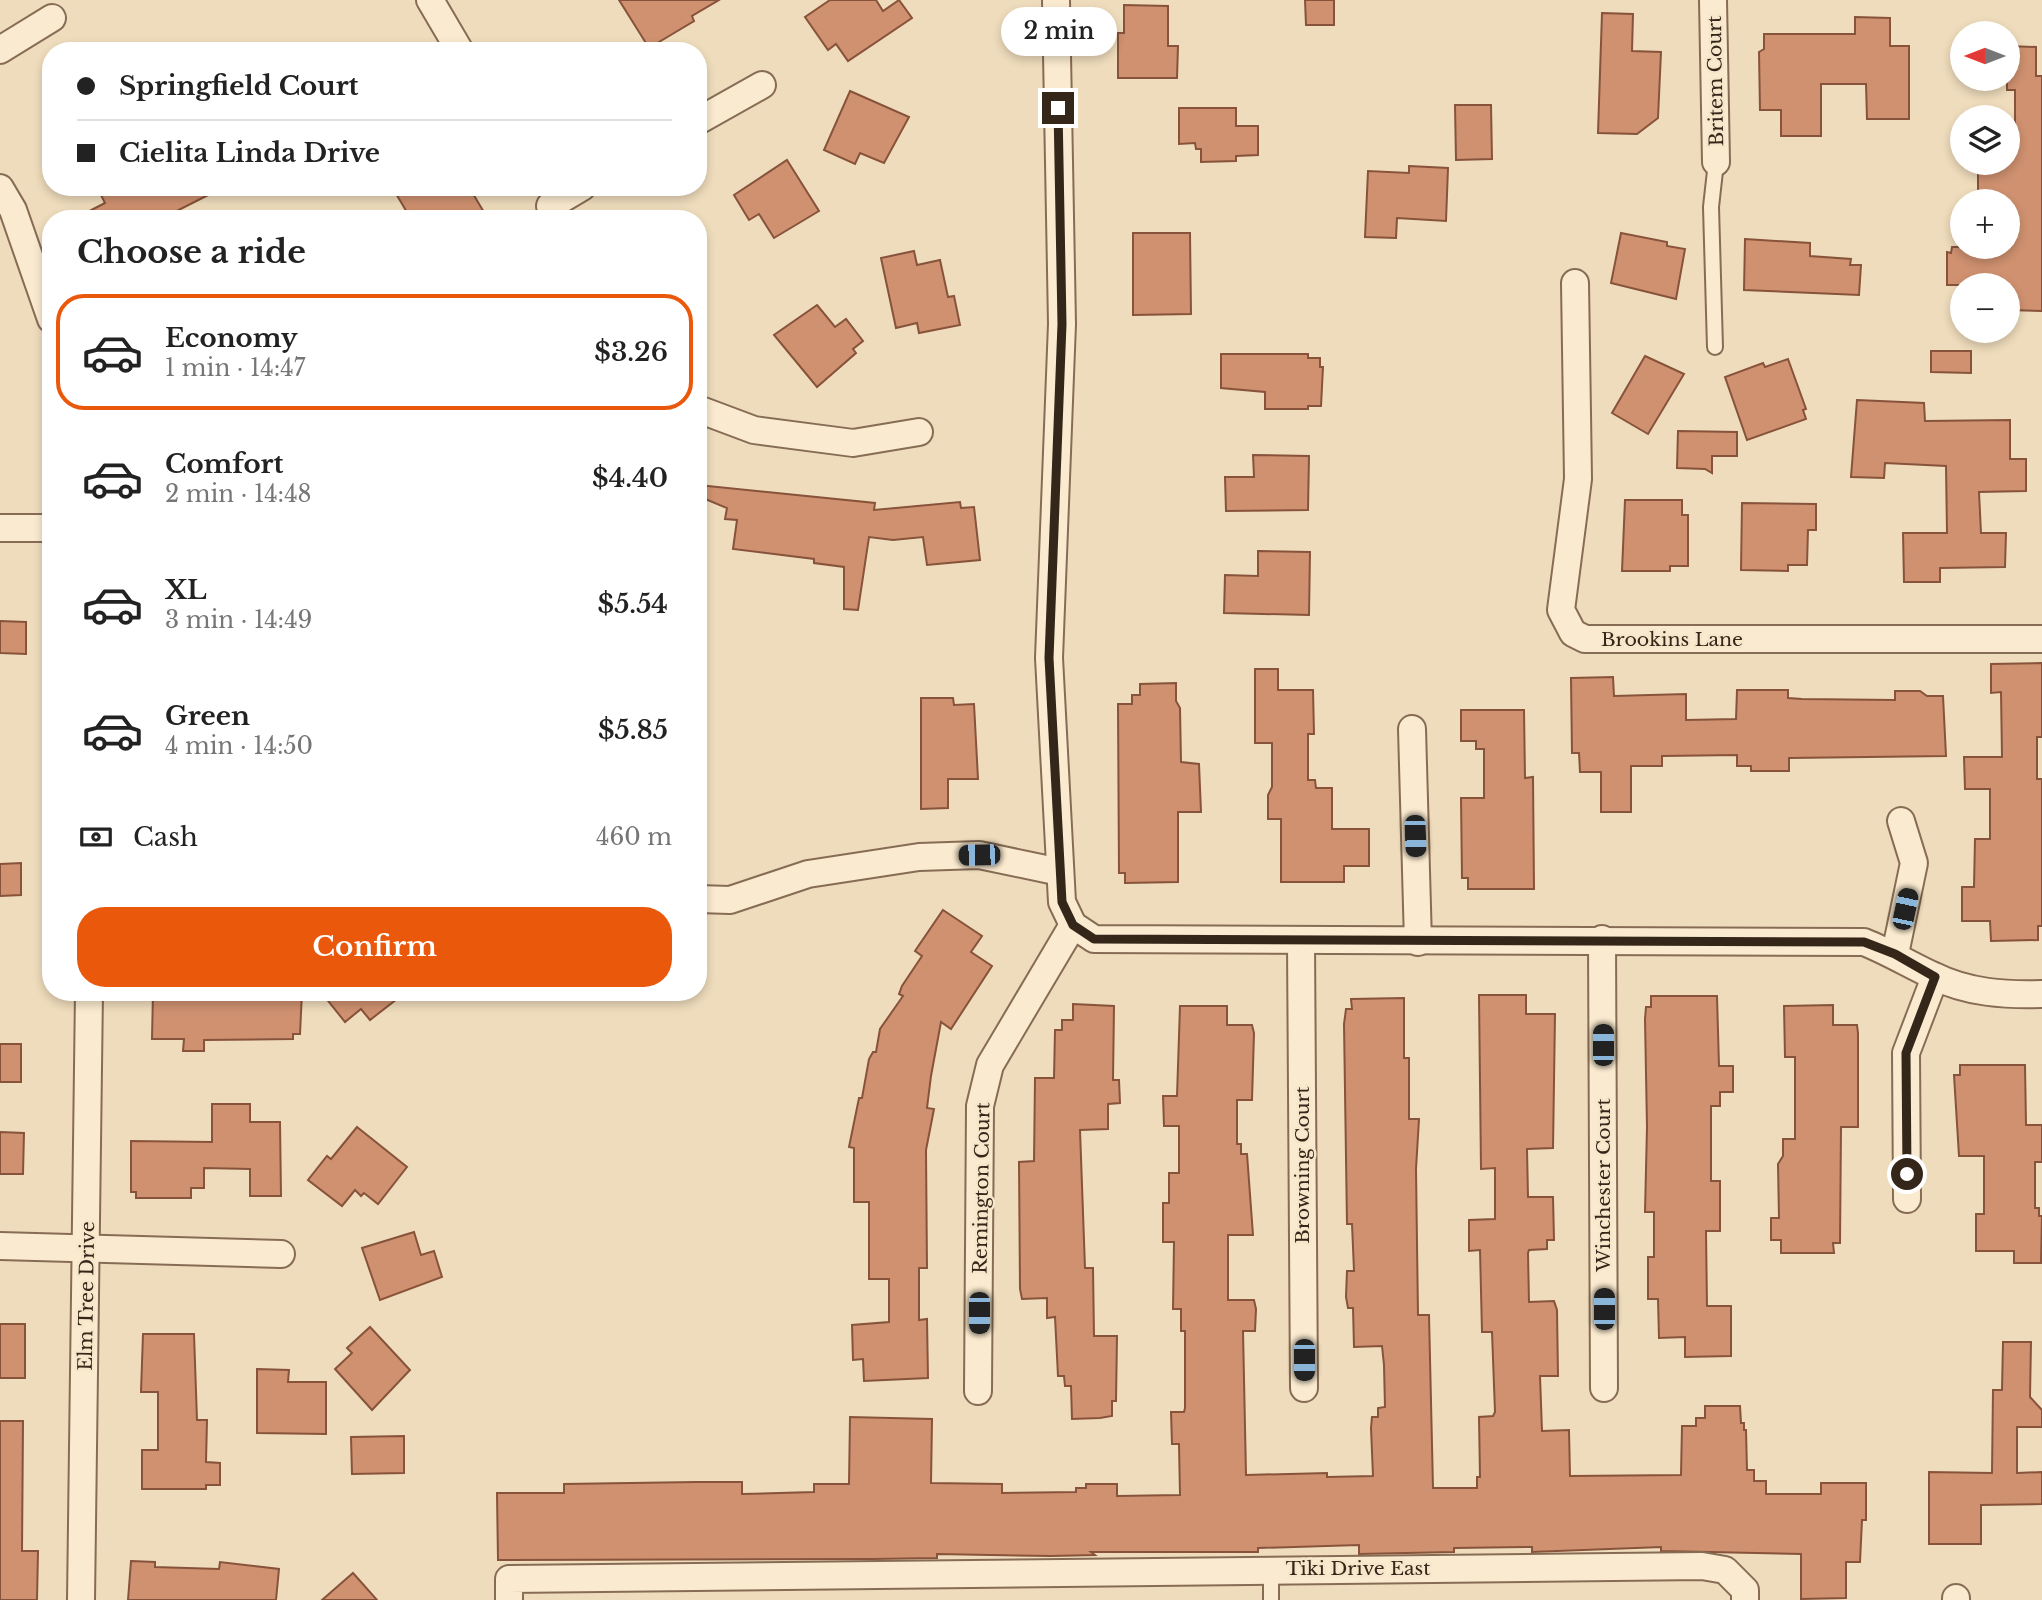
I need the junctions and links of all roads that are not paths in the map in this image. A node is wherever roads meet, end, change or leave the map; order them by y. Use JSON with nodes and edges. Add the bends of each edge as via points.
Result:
{"nodes":[{"id":1,"x":430,"y":0,"type":"edge"},
{"id":2,"x":1056,"y":0,"type":"edge"},
{"id":3,"x":1713,"y":0,"type":"edge"},
{"id":4,"x":52,"y":18,"type":"dead end"},
{"id":5,"x":455,"y":42,"type":"edge"},
{"id":6,"x":0,"y":50,"type":"edge"},
{"id":7,"x":762,"y":85,"type":"dead end"},
{"id":8,"x":707,"y":116,"type":"edge"},
{"id":9,"x":1716,"y":162,"type":"joint"},
{"id":10,"x":0,"y":188,"type":"edge"},
{"id":11,"x":1575,"y":284,"type":"dead end"},
{"id":12,"x":42,"y":293,"type":"edge"},
{"id":13,"x":1715,"y":347,"type":"dead end"},
{"id":14,"x":707,"y":412,"type":"edge"},
{"id":15,"x":919,"y":432,"type":"dead end"},
{"id":16,"x":0,"y":528,"type":"edge"},
{"id":17,"x":42,"y":528,"type":"edge"},
{"id":18,"x":2042,"y":639,"type":"edge"},
{"id":19,"x":1412,"y":729,"type":"dead end"},
{"id":20,"x":1901,"y":821,"type":"dead end"},
{"id":21,"x":1060,"y":873,"type":"junction"},
{"id":22,"x":707,"y":899,"type":"edge"},
{"id":23,"x":1073,"y":925,"type":"junction"},
{"id":24,"x":1602,"y":939,"type":"junction"},
{"id":25,"x":1301,"y":942,"type":"junction"},
{"id":26,"x":1418,"y":942,"type":"junction"},
{"id":27,"x":1895,"y":954,"type":"junction"},
{"id":28,"x":1935,"y":977,"type":"junction"},
{"id":29,"x":2042,"y":994,"type":"edge"},
{"id":30,"x":89,"y":1001,"type":"edge"},
{"id":31,"x":1907,"y":1199,"type":"dead end"},
{"id":32,"x":0,"y":1246,"type":"edge"},
{"id":33,"x":87,"y":1248,"type":"junction"},
{"id":34,"x":281,"y":1254,"type":"dead end"},
{"id":35,"x":1304,"y":1388,"type":"dead end"},
{"id":36,"x":1604,"y":1388,"type":"dead end"},
{"id":37,"x":978,"y":1391,"type":"dead end"},
{"id":38,"x":1271,"y":1569,"type":"junction"},
{"id":39,"x":952,"y":1587,"type":"edge"},
{"id":40,"x":81,"y":1600,"type":"edge"},
{"id":41,"x":509,"y":1600,"type":"edge"},
{"id":42,"x":1271,"y":1600,"type":"edge"},
{"id":43,"x":1745,"y":1600,"type":"edge"}],
"edges":[{"from":1,"to":5,"type":"street"},
{"from":2,"to":21,"type":"street","via":[[1062,324],[1049,658]]},
{"from":3,"to":9,"type":"street","name":"Britem Court"},
{"from":4,"to":6,"type":"street"},
{"from":7,"to":8,"type":"street"},
{"from":9,"to":13,"type":"lane","via":[[1711,207]]},
{"from":10,"to":12,"type":"street","via":[[13,211]]},
{"from":11,"to":18,"type":"street","name":"Brookins Lane","via":[[1578,479],[1561,610],[1573,633],[1585,639]]},
{"from":14,"to":15,"type":"street","via":[[754,430],[853,443]]},
{"from":16,"to":17,"type":"street"},
{"from":19,"to":26,"type":"street"},
{"from":20,"to":27,"type":"street","via":[[1914,863]]},
{"from":21,"to":22,"type":"street","via":[[979,855],[919,857],[808,874],[730,900]]},
{"from":21,"to":23,"type":"street","via":[[1062,902]]},
{"from":23,"to":25,"type":"street","via":[[1094,939]]},
{"from":23,"to":37,"type":"street","name":"Remington Court","via":[[990,1065],[980,1105]]},
{"from":24,"to":26,"type":"street"},
{"from":24,"to":27,"type":"street","via":[[1864,942]]},
{"from":24,"to":36,"type":"street","name":"Winchester Court"},
{"from":25,"to":26,"type":"street"},
{"from":25,"to":35,"type":"street","name":"Browning Court"},
{"from":27,"to":28,"type":"street"},
{"from":28,"to":29,"type":"street","via":[[1996,995]]},
{"from":28,"to":31,"type":"street","via":[[1906,1053]]},
{"from":30,"to":33,"type":"street","name":"Elm Tree Drive"},
{"from":32,"to":33,"type":"street"},
{"from":33,"to":34,"type":"street"},
{"from":33,"to":40,"type":"street","name":"Elm Tree Drive"},
{"from":38,"to":39,"type":"street","name":"Tiki Drive East"},
{"from":38,"to":42,"type":"lane"},
{"from":38,"to":43,"type":"street","name":"Tiki Drive East","via":[[1702,1566],[1725,1570],[1745,1590]]},
{"from":39,"to":41,"type":"street","name":"Tiki Drive East","via":[[509,1579]]}]}
